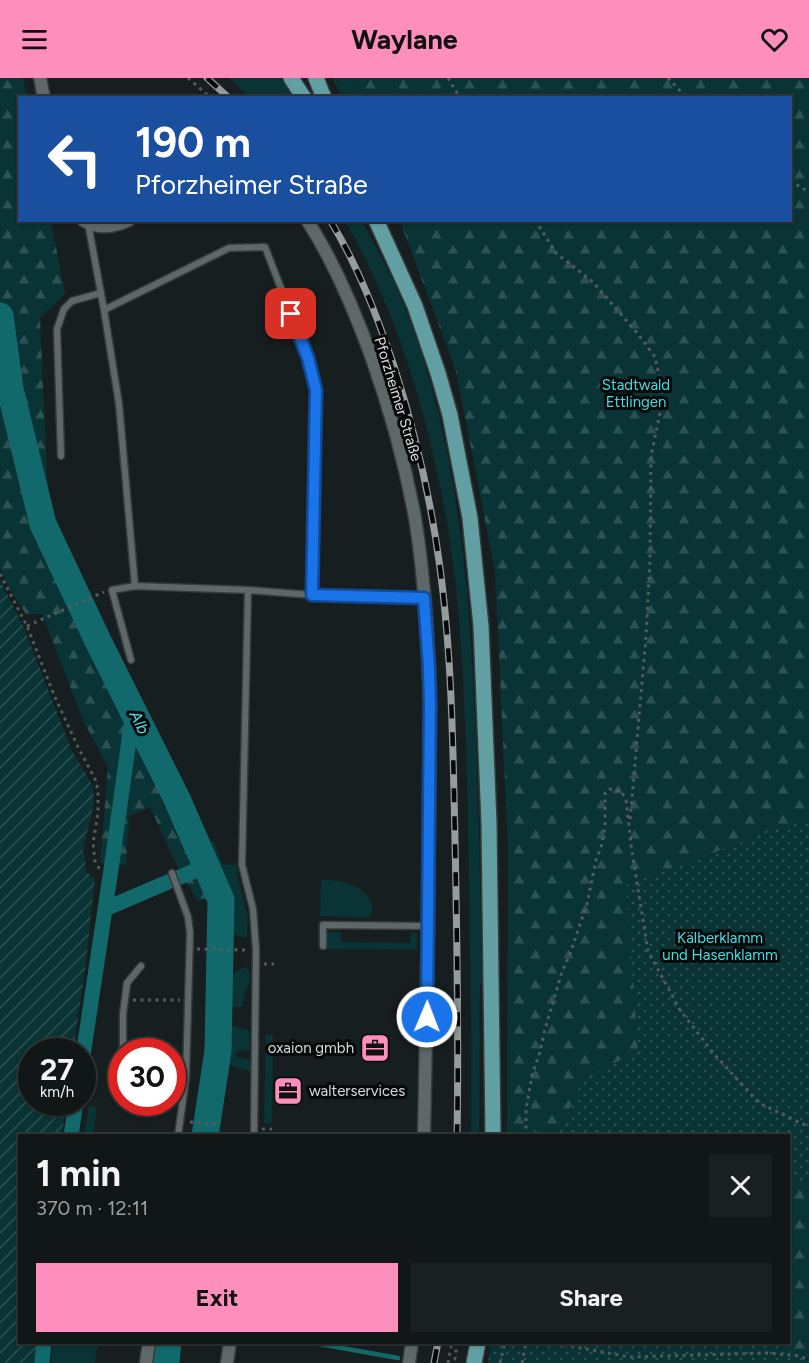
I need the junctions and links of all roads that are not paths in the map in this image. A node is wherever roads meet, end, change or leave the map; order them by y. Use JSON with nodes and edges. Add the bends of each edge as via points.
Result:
{"nodes":[{"id":1,"x":40,"y":78,"type":"edge"},
{"id":2,"x":291,"y":78,"type":"edge"},
{"id":3,"x":316,"y":78,"type":"edge"},
{"id":4,"x":44,"y":96,"type":"edge"},
{"id":5,"x":303,"y":96,"type":"edge"},
{"id":6,"x":323,"y":96,"type":"edge"},
{"id":7,"x":86,"y":222,"type":"edge"},
{"id":8,"x":125,"y":222,"type":"edge"},
{"id":9,"x":308,"y":222,"type":"edge"},
{"id":10,"x":377,"y":222,"type":"edge"},
{"id":11,"x":101,"y":293,"type":"junction"},
{"id":12,"x":104,"y":310,"type":"junction"},
{"id":13,"x":62,"y":456,"type":"dead end"},
{"id":14,"x":135,"y":586,"type":"junction"},
{"id":15,"x":248,"y":590,"type":"junction"},
{"id":16,"x":312,"y":595,"type":"junction"},
{"id":17,"x":424,"y":598,"type":"junction"},
{"id":18,"x":130,"y":660,"type":"dead end"},
{"id":19,"x":172,"y":873,"type":"dead end"},
{"id":20,"x":428,"y":926,"type":"junction"},
{"id":21,"x":323,"y":946,"type":"dead end"},
{"id":22,"x":141,"y":966,"type":"dead end"},
{"id":23,"x":123,"y":1038,"type":"edge"},
{"id":24,"x":186,"y":1077,"type":"edge"},
{"id":25,"x":180,"y":1116,"type":"edge"},
{"id":26,"x":178,"y":1134,"type":"edge"},
{"id":27,"x":254,"y":1134,"type":"edge"},
{"id":28,"x":424,"y":1134,"type":"edge"},
{"id":29,"x":493,"y":1134,"type":"edge"},
{"id":30,"x":149,"y":1344,"type":"edge"},
{"id":31,"x":230,"y":1344,"type":"edge"},
{"id":32,"x":412,"y":1344,"type":"edge"},
{"id":33,"x":478,"y":1344,"type":"edge"},
{"id":34,"x":146,"y":1363,"type":"edge"},
{"id":35,"x":227,"y":1363,"type":"edge"},
{"id":36,"x":409,"y":1363,"type":"edge"},
{"id":37,"x":474,"y":1363,"type":"edge"}],
"edges":[{"from":1,"to":4,"type":"street"},
{"from":2,"to":5,"type":"main road"},
{"from":3,"to":6,"type":"main road"},
{"from":7,"to":8,"type":"street","via":[[104,227]]},
{"from":7,"to":11,"type":"lane"},
{"from":9,"to":17,"type":"street","name":"Pforzheimer Straße","via":[[358,319],[383,391],[415,518]]},
{"from":10,"to":29,"type":"main road","via":[[415,306],[438,373],[470,518],[481,626],[489,823]]},
{"from":11,"to":12,"type":"lane"},
{"from":11,"to":13,"type":"lane","via":[[72,301],[64,309],[57,329]]},
{"from":12,"to":14,"type":"lane","via":[[119,404]]},
{"from":12,"to":16,"type":"lane","via":[[229,248],[265,247],[308,358],[316,390]]},
{"from":14,"to":15,"type":"lane"},
{"from":14,"to":18,"type":"lane","via":[[112,590]]},
{"from":15,"to":16,"type":"lane"},
{"from":15,"to":27,"type":"lane","via":[[242,865],[253,909],[256,950]]},
{"from":16,"to":17,"type":"lane"},
{"from":17,"to":20,"type":"street","name":"Pforzheimer Straße","via":[[430,704]]},
{"from":19,"to":24,"type":"lane","via":[[190,933]]},
{"from":20,"to":21,"type":"lane","via":[[323,925]]},
{"from":20,"to":28,"type":"street","name":"Pforzheimer Straße"},
{"from":22,"to":23,"type":"lane","via":[[127,982]]},
{"from":25,"to":26,"type":"lane"},
{"from":30,"to":34,"type":"street"},
{"from":31,"to":35,"type":"street"},
{"from":32,"to":36,"type":"street"},
{"from":33,"to":37,"type":"main road"}]}
